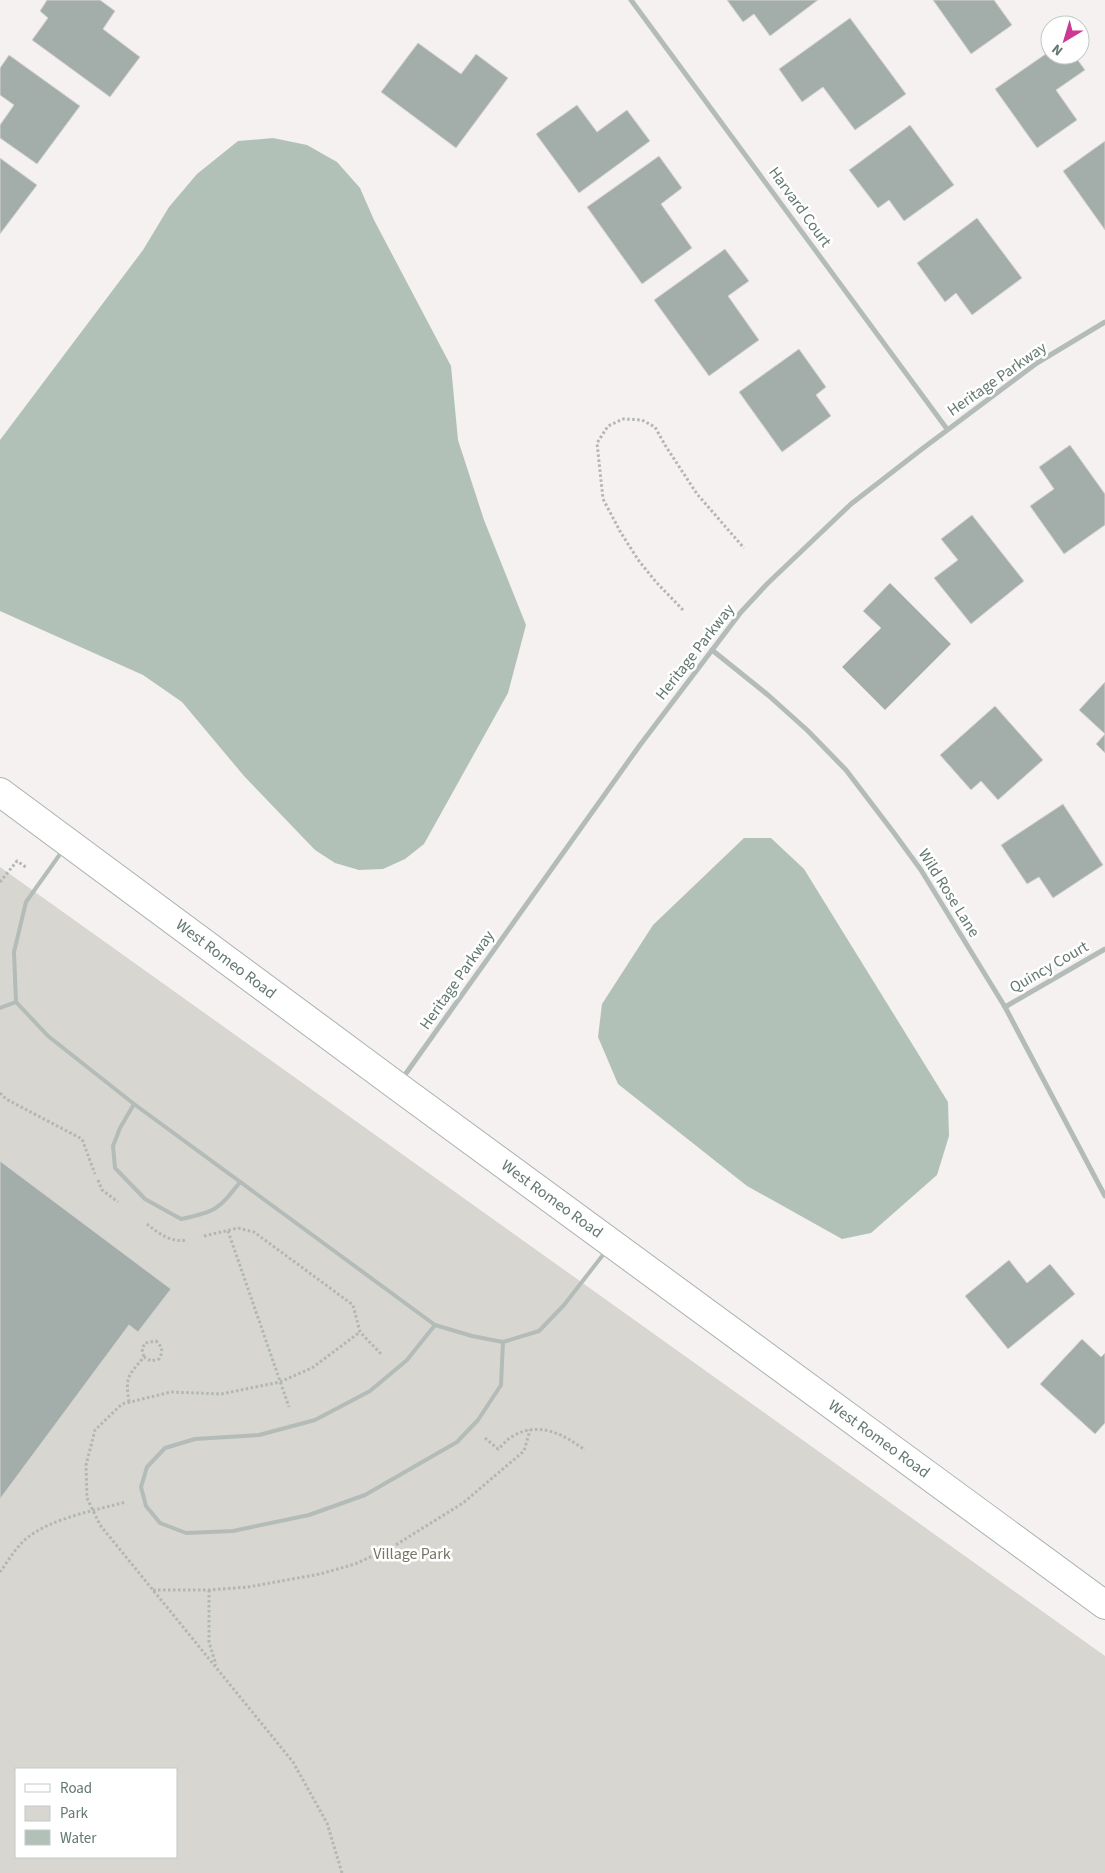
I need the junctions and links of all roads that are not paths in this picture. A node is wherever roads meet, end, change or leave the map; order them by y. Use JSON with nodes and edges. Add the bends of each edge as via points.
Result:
{"nodes":[{"id":1,"x":631,"y":0,"type":"edge"},
{"id":2,"x":1105,"y":322,"type":"edge"},
{"id":3,"x":947,"y":429,"type":"junction"},
{"id":4,"x":712,"y":650,"type":"junction"},
{"id":5,"x":0,"y":792,"type":"edge"},
{"id":6,"x":69,"y":842,"type":"junction"},
{"id":7,"x":1105,"y":949,"type":"edge"},
{"id":8,"x":16,"y":1002,"type":"junction"},
{"id":9,"x":1004,"y":1007,"type":"junction"},
{"id":10,"x":0,"y":1008,"type":"edge"},
{"id":11,"x":397,"y":1086,"type":"junction"},
{"id":12,"x":134,"y":1104,"type":"junction"},
{"id":13,"x":240,"y":1182,"type":"junction"},
{"id":14,"x":1105,"y":1196,"type":"edge"},
{"id":15,"x":612,"y":1243,"type":"junction"},
{"id":16,"x":435,"y":1325,"type":"junction"},
{"id":17,"x":503,"y":1342,"type":"junction"},
{"id":18,"x":1105,"y":1605,"type":"edge"}],
"edges":[{"from":1,"to":3,"type":"street","name":"Harvard Court"},
{"from":2,"to":3,"type":"street","name":"Heritage Parkway","via":[[1037,363]]},
{"from":3,"to":4,"type":"street","name":"Heritage Parkway","via":[[851,504],[767,584]]},
{"from":4,"to":9,"type":"street","name":"Wild Rose Lane","via":[[768,695],[846,770],[921,870]]},
{"from":4,"to":11,"type":"street","name":"Heritage Parkway","via":[[640,744]]},
{"from":5,"to":6,"type":"main road","name":"West Romeo Road"},
{"from":6,"to":8,"type":"lane","via":[[26,902],[14,952]]},
{"from":6,"to":11,"type":"main road","name":"West Romeo Road"},
{"from":7,"to":9,"type":"street","name":"Quincy Court"},
{"from":8,"to":10,"type":"lane"},
{"from":8,"to":12,"type":"lane","via":[[48,1036]]},
{"from":9,"to":14,"type":"street","name":"Wild Rose Lane"},
{"from":11,"to":15,"type":"main road","name":"West Romeo Road"},
{"from":12,"to":13,"type":"lane"},
{"from":12,"to":13,"type":"lane","via":[[113,1146],[115,1168],[145,1199],[182,1219],[206,1214],[222,1204]]},
{"from":13,"to":16,"type":"lane"},
{"from":15,"to":17,"type":"lane","via":[[539,1330]]},
{"from":15,"to":18,"type":"main road","name":"West Romeo Road"},
{"from":16,"to":17,"type":"lane"},
{"from":16,"to":17,"type":"lane","via":[[407,1360],[370,1391],[315,1420],[259,1435],[195,1439],[165,1448],[147,1467],[142,1487],[146,1506],[160,1523],[186,1533],[233,1532],[310,1515],[365,1495],[457,1442],[472,1426],[501,1385]]}]}
